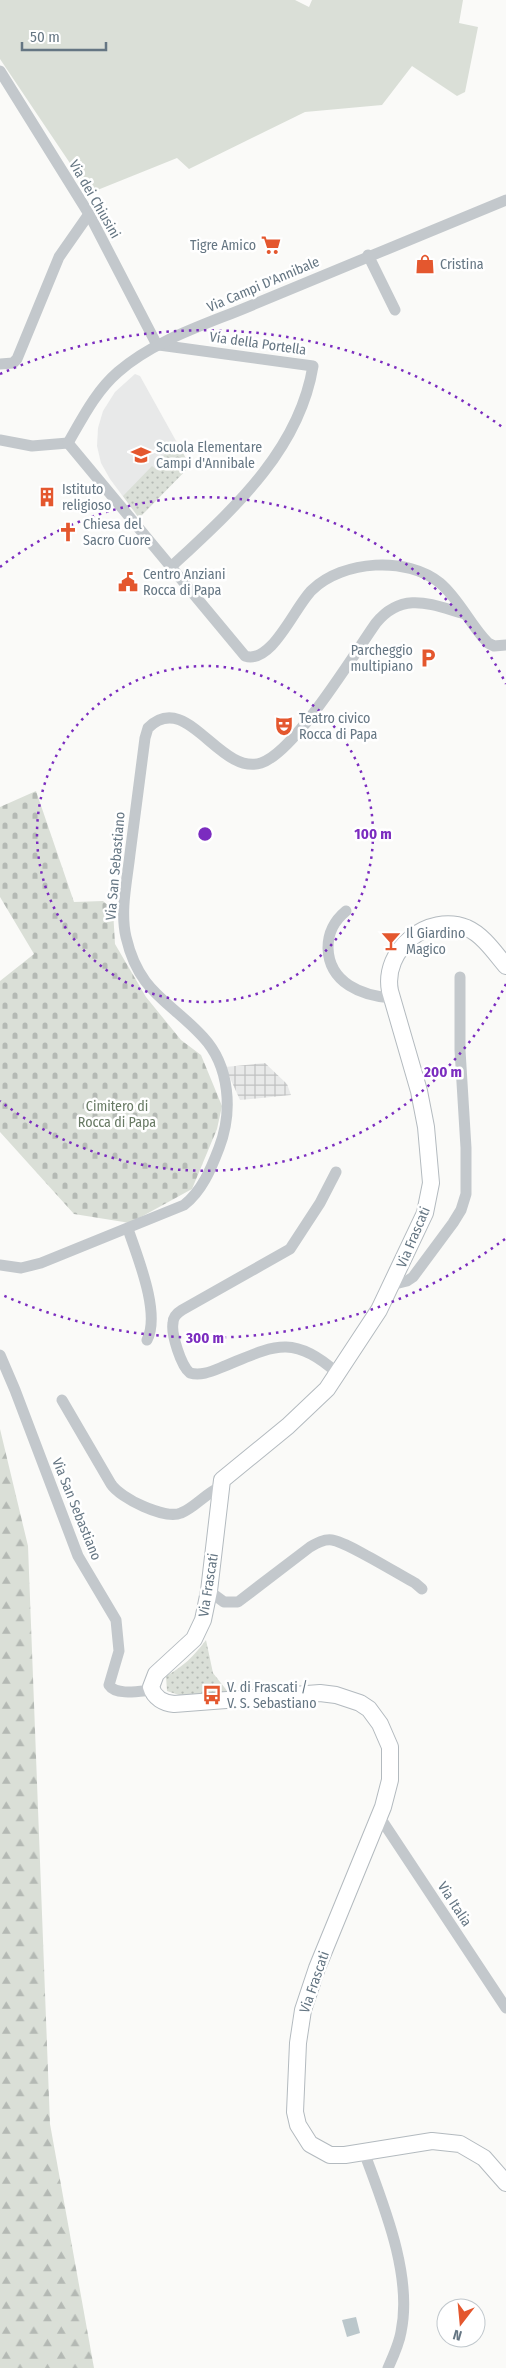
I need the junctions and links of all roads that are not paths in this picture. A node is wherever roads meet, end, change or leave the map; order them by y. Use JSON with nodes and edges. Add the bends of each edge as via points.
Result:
{"nodes":[{"id":1,"x":0,"y":71,"type":"edge"},
{"id":2,"x":506,"y":200,"type":"edge"},
{"id":3,"x":89,"y":214,"type":"junction"},
{"id":4,"x":368,"y":255,"type":"junction"},
{"id":5,"x":395,"y":310,"type":"dead end"},
{"id":6,"x":157,"y":345,"type":"junction"},
{"id":7,"x":0,"y":364,"type":"edge"},
{"id":8,"x":0,"y":440,"type":"edge"},
{"id":9,"x":68,"y":443,"type":"junction"},
{"id":10,"x":171,"y":567,"type":"junction"},
{"id":11,"x":465,"y":614,"type":"junction"},
{"id":12,"x":502,"y":646,"type":"edge"},
{"id":13,"x":346,"y":911,"type":"dead end"},
{"id":14,"x":506,"y":966,"type":"edge"},
{"id":15,"x":460,"y":977,"type":"dead end"},
{"id":16,"x":392,"y":998,"type":"junction"},
{"id":17,"x":336,"y":1172,"type":"dead end"},
{"id":18,"x":128,"y":1229,"type":"junction"},
{"id":19,"x":0,"y":1264,"type":"edge"},
{"id":20,"x":391,"y":1285,"type":"junction"},
{"id":21,"x":146,"y":1340,"type":"dead end"},
{"id":22,"x":0,"y":1355,"type":"edge"},
{"id":23,"x":337,"y":1374,"type":"junction"},
{"id":24,"x":62,"y":1400,"type":"dead end"},
{"id":25,"x":220,"y":1487,"type":"junction"},
{"id":26,"x":422,"y":1589,"type":"dead end"},
{"id":27,"x":209,"y":1591,"type":"junction"},
{"id":28,"x":152,"y":1690,"type":"junction"},
{"id":29,"x":379,"y":1816,"type":"junction"},
{"id":30,"x":506,"y":2008,"type":"edge"},
{"id":31,"x":364,"y":2152,"type":"junction"},
{"id":32,"x":506,"y":2183,"type":"edge"},
{"id":33,"x":388,"y":2368,"type":"edge"}],
"edges":[{"from":1,"to":3,"type":"street","name":"Via dei Chiusini"},
{"from":2,"to":4,"type":"street","name":"Via Campi D'Annibale"},
{"from":3,"to":6,"type":"street","name":"Via dei Chiusini"},
{"from":3,"to":7,"type":"street","via":[[59,257],[17,359],[13,364]]},
{"from":4,"to":5,"type":"street"},
{"from":4,"to":6,"type":"street","name":"Via Campi D'Annibale"},
{"from":6,"to":9,"type":"street","name":"Via Campi D'Annibale","via":[[107,383]]},
{"from":6,"to":10,"type":"street","name":"Via della Portella","via":[[313,366],[305,399],[273,461],[244,498]]},
{"from":8,"to":9,"type":"street","via":[[32,446]]},
{"from":9,"to":10,"type":"street"},
{"from":10,"to":11,"type":"street","via":[[241,652],[250,658],[270,648],[316,586],[361,568],[398,565],[422,572],[446,589]]},
{"from":11,"to":12,"type":"street","via":[[488,644]]},
{"from":11,"to":18,"type":"street","name":"Via San Sebastiano","via":[[413,601],[386,613],[376,622],[312,714],[277,753],[260,763],[248,764],[230,758],[183,720],[162,720],[148,728],[125,894],[125,934],[146,983],[211,1047],[224,1078],[228,1109],[222,1142],[198,1192],[179,1208]]},
{"from":13,"to":16,"type":"street","via":[[334,924],[329,936],[329,957],[333,968],[340,979],[352,988],[372,996]]},
{"from":14,"to":16,"type":"main road","name":"Via Frascati","via":[[472,930],[457,924],[434,926],[410,939],[392,962],[388,979]]},
{"from":15,"to":20,"type":"street","via":[[460,1050],[467,1164],[465,1199],[453,1223],[413,1277]]},
{"from":16,"to":20,"type":"main road","name":"Via Frascati","via":[[423,1109],[431,1183],[419,1230]]},
{"from":17,"to":23,"type":"street","via":[[290,1249],[182,1310],[175,1316],[172,1326],[184,1368],[194,1374],[207,1373],[262,1351],[292,1347],[312,1353]]},
{"from":18,"to":19,"type":"street","name":"Via San Sebastiano","via":[[30,1266],[16,1268]]},
{"from":18,"to":21,"type":"street","via":[[151,1314],[152,1326]]},
{"from":20,"to":23,"type":"main road","name":"Via Frascati","via":[[379,1310]]},
{"from":22,"to":28,"type":"street","name":"Via San Sebastiano","via":[[78,1556],[116,1620],[120,1651],[108,1685],[112,1690],[120,1691]]},
{"from":23,"to":25,"type":"main road","name":"Via Frascati","via":[[327,1389],[224,1478]]},
{"from":24,"to":25,"type":"street","via":[[111,1484],[128,1499],[175,1515]]},
{"from":25,"to":27,"type":"main road","name":"Via Frascati"},
{"from":26,"to":27,"type":"street","via":[[349,1547],[327,1540],[310,1547],[238,1602],[224,1602]]},
{"from":27,"to":28,"type":"main road","name":"Via Frascati","via":[[196,1635],[156,1674]]},
{"from":28,"to":29,"type":"main road","name":"Via Frascati","via":[[160,1699],[174,1704],[320,1693],[364,1705],[385,1732],[391,1754],[390,1780]]},
{"from":29,"to":30,"type":"street","name":"Via Italia"},
{"from":29,"to":31,"type":"main road","name":"Via Frascati","via":[[311,1983],[298,2044],[296,2116],[303,2136],[314,2148],[330,2155]]},
{"from":31,"to":32,"type":"main road","name":"Via Frascati","via":[[432,2141],[454,2142],[484,2158]]},
{"from":31,"to":33,"type":"street","via":[[390,2226],[401,2284],[402,2332]]}]}
